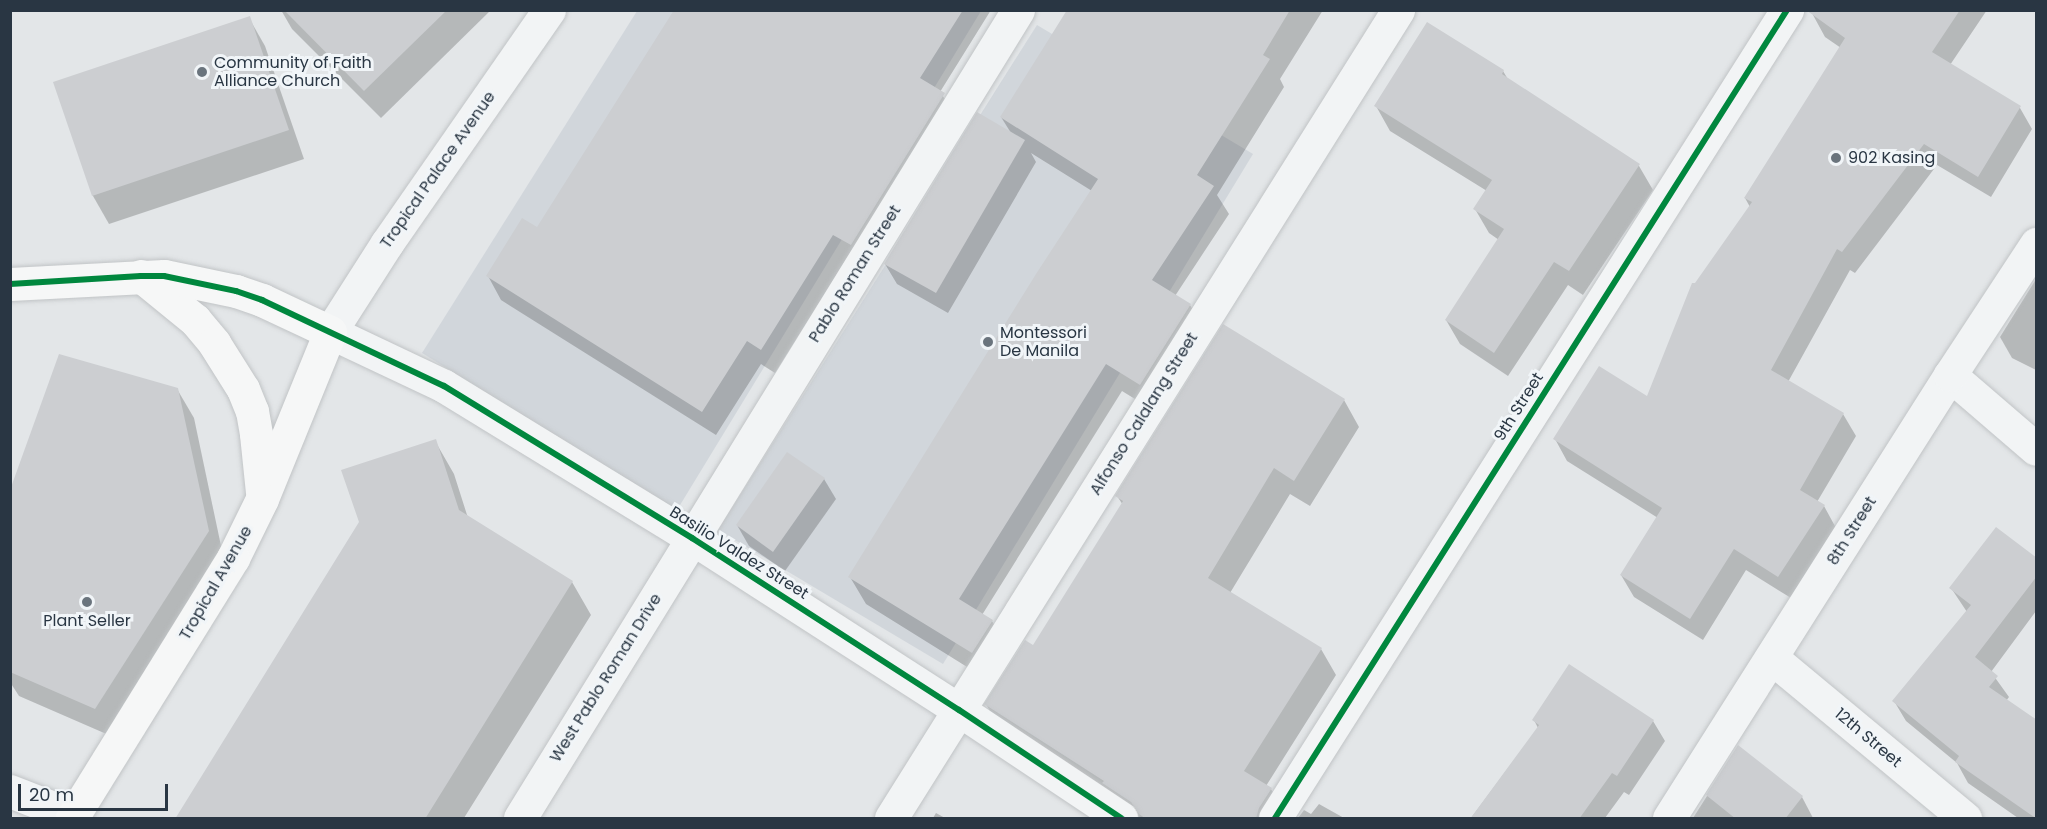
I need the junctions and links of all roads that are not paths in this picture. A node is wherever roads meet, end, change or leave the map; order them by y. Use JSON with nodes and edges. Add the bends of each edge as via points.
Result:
{"nodes":[{"id":1,"x":549,"y":10,"type":"edge"},
{"id":2,"x":1018,"y":10,"type":"edge"},
{"id":3,"x":1398,"y":10,"type":"edge"},
{"id":4,"x":1787,"y":10,"type":"edge"},
{"id":5,"x":2037,"y":244,"type":"edge"},
{"id":6,"x":141,"y":276,"type":"junction"},
{"id":7,"x":10,"y":284,"type":"edge"},
{"id":8,"x":330,"y":332,"type":"junction"},
{"id":9,"x":1950,"y":375,"type":"junction"},
{"id":10,"x":2037,"y":449,"type":"edge"},
{"id":11,"x":262,"y":499,"type":"junction"},
{"id":12,"x":692,"y":538,"type":"junction"},
{"id":13,"x":1772,"y":658,"type":"junction"},
{"id":14,"x":959,"y":710,"type":"junction"},
{"id":15,"x":10,"y":791,"type":"edge"},
{"id":16,"x":73,"y":817,"type":"edge"},
{"id":17,"x":520,"y":819,"type":"edge"},
{"id":18,"x":891,"y":819,"type":"edge"},
{"id":19,"x":1121,"y":819,"type":"edge"},
{"id":20,"x":1275,"y":819,"type":"edge"},
{"id":21,"x":1669,"y":819,"type":"edge"},
{"id":22,"x":1965,"y":819,"type":"edge"}],
"edges":[{"from":1,"to":8,"type":"street","name":"Tropical Palace Avenue"},
{"from":2,"to":12,"type":"street","name":"Pablo Roman Street"},
{"from":3,"to":14,"type":"street","name":"Alfonso Calalang Street"},
{"from":4,"to":20,"type":"street","name":"9th Street"},
{"from":5,"to":9,"type":"street","name":"8th Street"},
{"from":6,"to":7,"type":"street"},
{"from":6,"to":8,"type":"street","via":[[164,276],[236,291]]},
{"from":6,"to":11,"type":"street","via":[[195,320],[243,389],[256,434]]},
{"from":8,"to":11,"type":"street","name":"Tropical Avenue"},
{"from":8,"to":12,"type":"street","name":"Basilio Valdez Street","via":[[444,386]]},
{"from":9,"to":10,"type":"street"},
{"from":9,"to":13,"type":"street","name":"8th Street"},
{"from":11,"to":16,"type":"street","name":"Tropical Avenue","via":[[233,558]]},
{"from":12,"to":14,"type":"street","name":"Basilio Valdez Street"},
{"from":12,"to":17,"type":"street","name":"West Pablo Roman Drive"},
{"from":13,"to":21,"type":"street","name":"8th Street"},
{"from":13,"to":22,"type":"street","name":"12th Street"},
{"from":14,"to":18,"type":"street","name":"Alfonso Calalang Street"},
{"from":14,"to":19,"type":"street","name":"Basilio Valdez Street"},
{"from":15,"to":16,"type":"street"}]}
